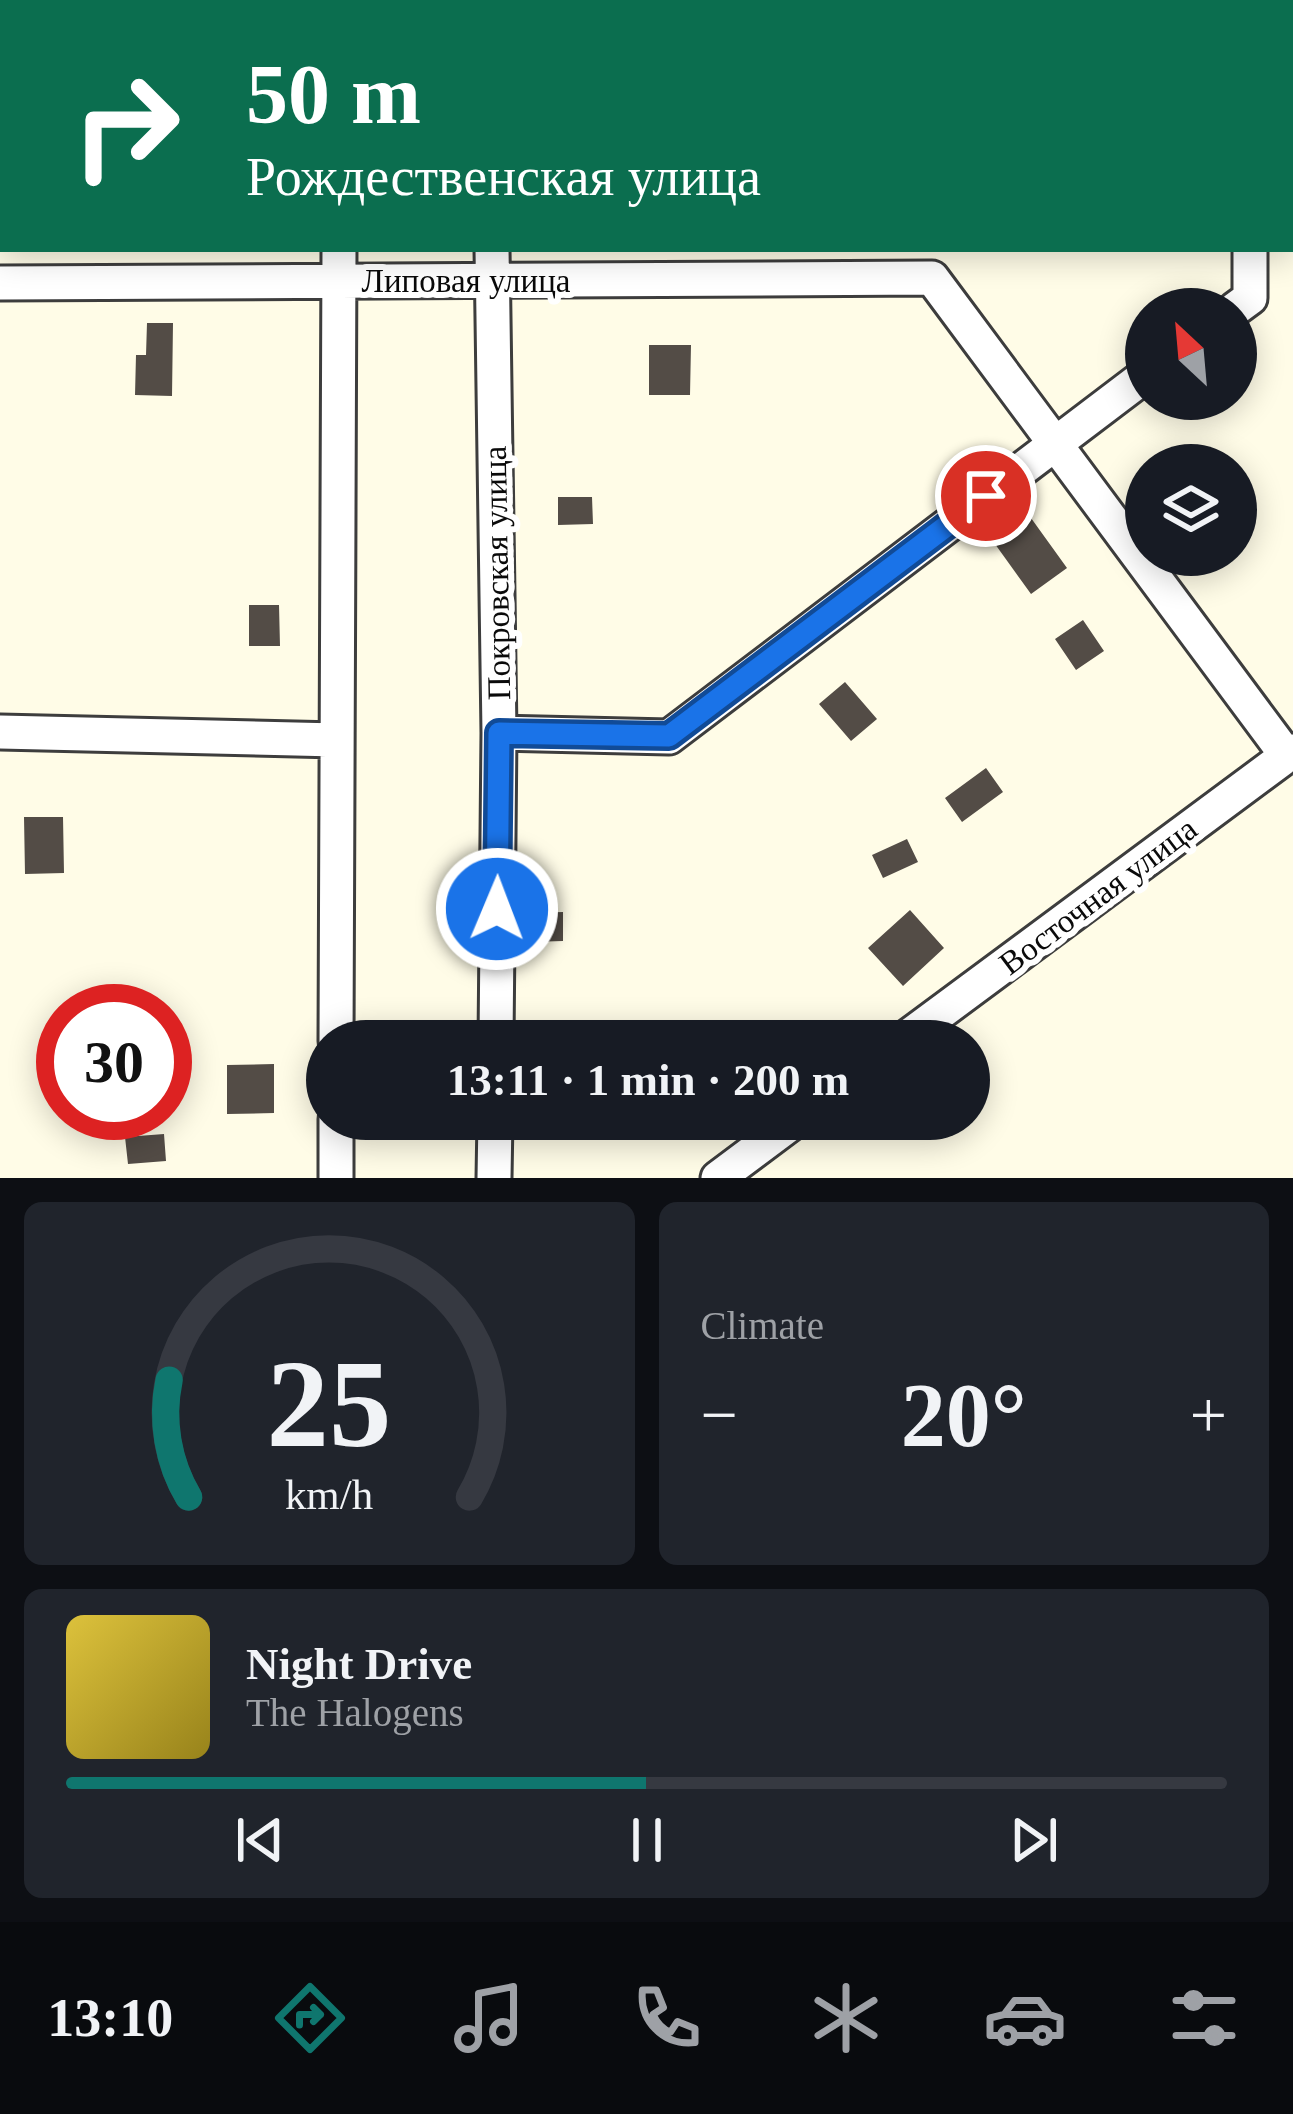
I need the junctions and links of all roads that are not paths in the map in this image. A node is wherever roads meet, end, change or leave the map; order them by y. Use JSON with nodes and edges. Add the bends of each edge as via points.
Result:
{"nodes":[{"id":1,"x":1250,"y":252,"type":"edge"},
{"id":2,"x":932,"y":263,"type":"edge"},
{"id":3,"x":339,"y":265,"type":"edge"},
{"id":4,"x":492,"y":265,"type":"edge"},
{"id":5,"x":0,"y":283,"type":"edge"},
{"id":6,"x":1250,"y":288,"type":"edge"},
{"id":7,"x":1125,"y":391,"type":"edge"},
{"id":8,"x":1056,"y":443,"type":"junction"},
{"id":9,"x":0,"y":732,"type":"edge"},
{"id":10,"x":499,"y":733,"type":"junction"},
{"id":11,"x":337,"y":740,"type":"junction"},
{"id":12,"x":1290,"y":754,"type":"edge"},
{"id":13,"x":337,"y":1020,"type":"edge"},
{"id":14,"x":496,"y":1020,"type":"edge"},
{"id":15,"x":930,"y":1020,"type":"edge"},
{"id":16,"x":336,"y":1140,"type":"edge"},
{"id":17,"x":495,"y":1140,"type":"edge"},
{"id":18,"x":769,"y":1140,"type":"edge"},
{"id":19,"x":336,"y":1178,"type":"edge"},
{"id":20,"x":494,"y":1178,"type":"edge"},
{"id":21,"x":718,"y":1178,"type":"edge"}],
"edges":[{"from":1,"to":6,"type":"street"},
{"from":2,"to":4,"type":"street","name":"Липовая улица"},
{"from":2,"to":8,"type":"street"},
{"from":3,"to":4,"type":"street","name":"Липовая улица"},
{"from":3,"to":5,"type":"street","name":"Липовая улица"},
{"from":3,"to":11,"type":"street"},
{"from":4,"to":10,"type":"street","name":"Покровская улица"},
{"from":7,"to":8,"type":"street"},
{"from":8,"to":10,"type":"street","via":[[669,736]]},
{"from":8,"to":12,"type":"street"},
{"from":9,"to":11,"type":"street"},
{"from":10,"to":14,"type":"street","name":"Покровская улица"},
{"from":11,"to":13,"type":"street"},
{"from":12,"to":15,"type":"street","name":"Восточная улица"},
{"from":16,"to":19,"type":"street"},
{"from":17,"to":20,"type":"street"},
{"from":18,"to":21,"type":"street"}]}
